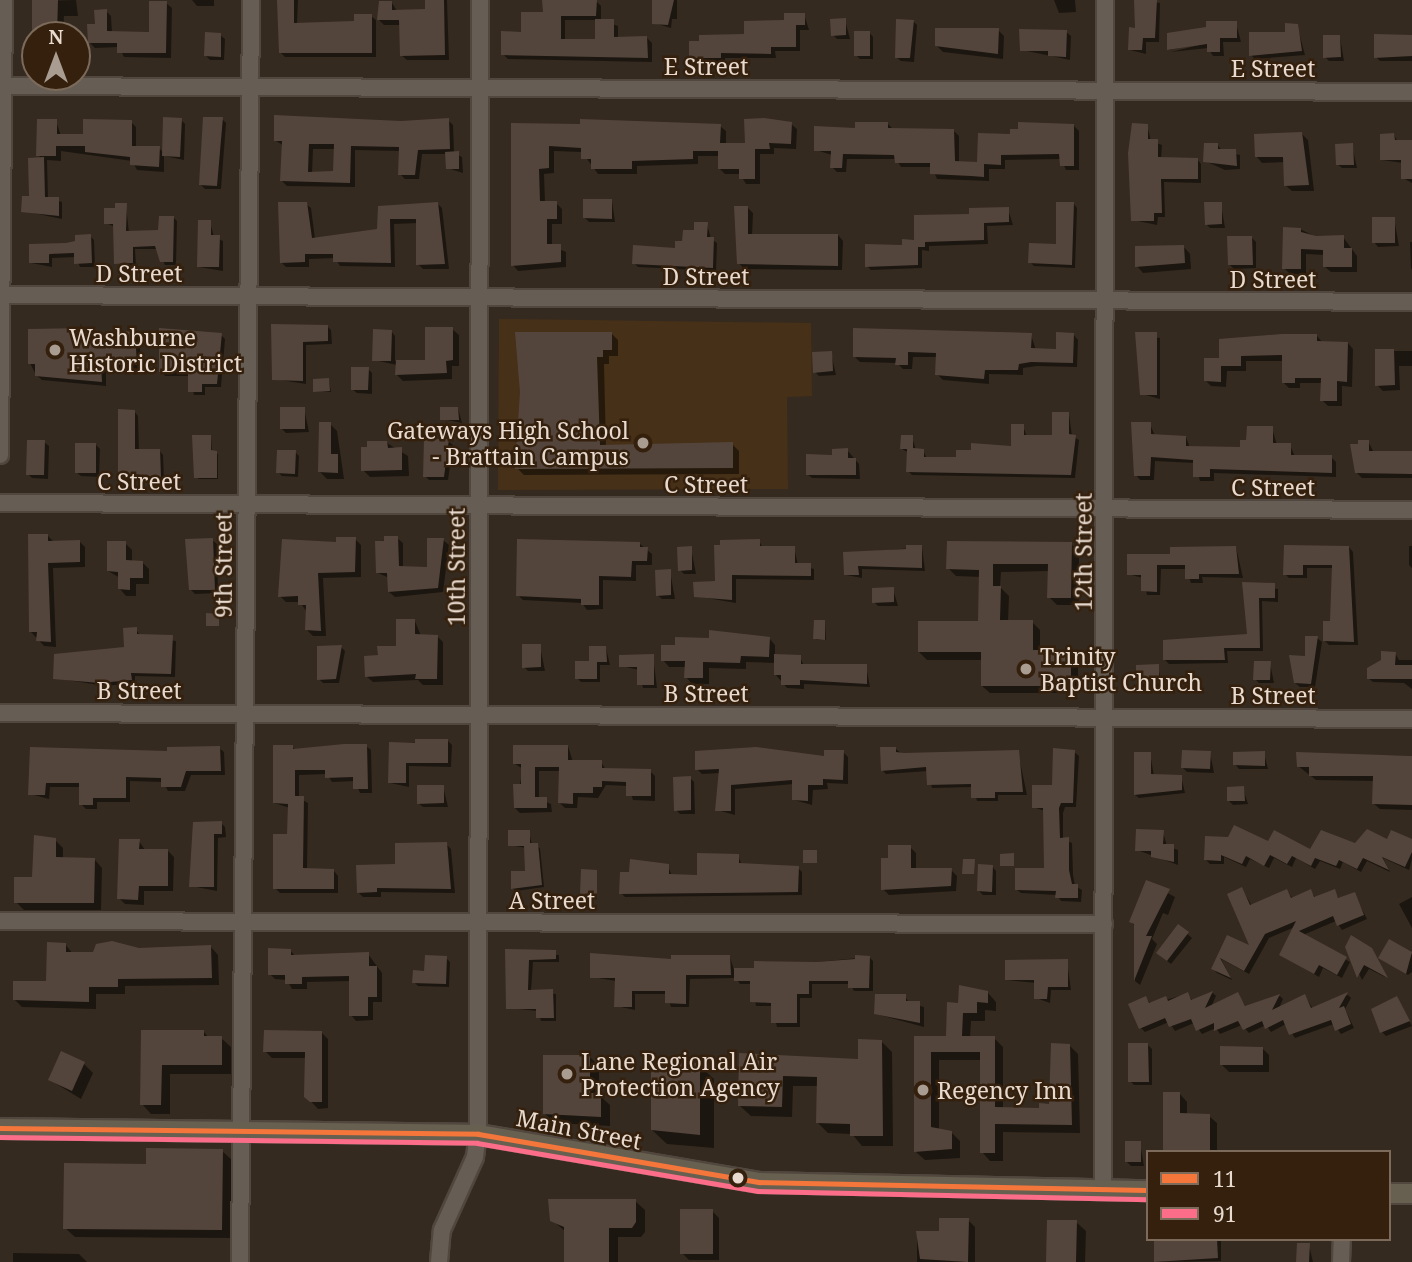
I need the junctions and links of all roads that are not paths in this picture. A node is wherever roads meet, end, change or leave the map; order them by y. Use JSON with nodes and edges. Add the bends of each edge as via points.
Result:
{"nodes":[{"id":1,"x":4,"y":0,"type":"edge"},
{"id":2,"x":251,"y":0,"type":"edge"},
{"id":3,"x":480,"y":0,"type":"edge"},
{"id":4,"x":1105,"y":0,"type":"edge"},
{"id":5,"x":2,"y":86,"type":"edge"},
{"id":6,"x":250,"y":87,"type":"junction"},
{"id":7,"x":481,"y":88,"type":"junction"},
{"id":8,"x":1106,"y":90,"type":"junction"},
{"id":9,"x":1412,"y":92,"type":"edge"},
{"id":10,"x":1,"y":295,"type":"edge"},
{"id":11,"x":248,"y":296,"type":"junction"},
{"id":12,"x":480,"y":298,"type":"junction"},
{"id":13,"x":1105,"y":301,"type":"junction"},
{"id":14,"x":1412,"y":302,"type":"edge"},
{"id":15,"x":0,"y":455,"type":"edge"},
{"id":16,"x":0,"y":503,"type":"edge"},
{"id":17,"x":246,"y":505,"type":"junction"},
{"id":18,"x":479,"y":505,"type":"junction"},
{"id":19,"x":1106,"y":509,"type":"junction"},
{"id":20,"x":1412,"y":510,"type":"edge"},
{"id":21,"x":0,"y":713,"type":"edge"},
{"id":22,"x":244,"y":713,"type":"junction"},
{"id":23,"x":479,"y":715,"type":"junction"},
{"id":24,"x":1105,"y":718,"type":"junction"},
{"id":25,"x":1412,"y":719,"type":"edge"},
{"id":26,"x":0,"y":921,"type":"edge"},
{"id":27,"x":242,"y":922,"type":"junction"},
{"id":28,"x":478,"y":922,"type":"junction"},
{"id":29,"x":1104,"y":924,"type":"junction"},
{"id":30,"x":0,"y":1128,"type":"edge"},
{"id":31,"x":240,"y":1130,"type":"junction"},
{"id":32,"x":478,"y":1135,"type":"junction"},
{"id":33,"x":1103,"y":1189,"type":"junction"},
{"id":34,"x":1146,"y":1190,"type":"edge"},
{"id":35,"x":1391,"y":1193,"type":"edge"},
{"id":36,"x":1412,"y":1193,"type":"edge"},
{"id":37,"x":1342,"y":1241,"type":"edge"},
{"id":38,"x":240,"y":1262,"type":"edge"},
{"id":39,"x":439,"y":1262,"type":"edge"},
{"id":40,"x":1340,"y":1262,"type":"edge"}],
"edges":[{"from":1,"to":5,"type":"street"},
{"from":2,"to":6,"type":"street","name":"9th Street"},
{"from":3,"to":7,"type":"street","name":"10th Street"},
{"from":4,"to":8,"type":"street","name":"12th Street"},
{"from":5,"to":6,"type":"street","name":"E Street"},
{"from":5,"to":10,"type":"street"},
{"from":6,"to":7,"type":"street","name":"E Street"},
{"from":6,"to":11,"type":"street","name":"9th Street"},
{"from":7,"to":8,"type":"street","name":"E Street"},
{"from":7,"to":12,"type":"street","name":"10th Street"},
{"from":8,"to":9,"type":"street","name":"E Street"},
{"from":8,"to":13,"type":"street","name":"12th Street"},
{"from":10,"to":11,"type":"street","name":"D Street"},
{"from":10,"to":15,"type":"street"},
{"from":11,"to":12,"type":"street","name":"D Street"},
{"from":11,"to":17,"type":"street","name":"9th Street"},
{"from":12,"to":13,"type":"street","name":"D Street"},
{"from":12,"to":18,"type":"street","name":"10th Street"},
{"from":13,"to":14,"type":"street","name":"D Street"},
{"from":13,"to":19,"type":"street","name":"12th Street"},
{"from":16,"to":17,"type":"street","name":"C Street"},
{"from":17,"to":18,"type":"street","name":"C Street"},
{"from":17,"to":22,"type":"street","name":"9th Street"},
{"from":18,"to":19,"type":"street","name":"C Street"},
{"from":18,"to":23,"type":"street","name":"10th Street"},
{"from":19,"to":20,"type":"street","name":"C Street"},
{"from":19,"to":24,"type":"street","name":"12th Street"},
{"from":21,"to":22,"type":"street","name":"B Street"},
{"from":22,"to":23,"type":"street","name":"B Street"},
{"from":22,"to":27,"type":"street","name":"9th Street"},
{"from":23,"to":24,"type":"street","name":"B Street"},
{"from":23,"to":28,"type":"street","name":"10th Street"},
{"from":24,"to":25,"type":"street","name":"B Street"},
{"from":24,"to":29,"type":"street","name":"12th Street"},
{"from":26,"to":27,"type":"street","name":"A Street"},
{"from":27,"to":28,"type":"street","name":"A Street"},
{"from":27,"to":31,"type":"street","name":"9th Street"},
{"from":28,"to":29,"type":"street","name":"A Street"},
{"from":28,"to":32,"type":"street","name":"10th Street"},
{"from":29,"to":33,"type":"street","name":"12th Street"},
{"from":30,"to":31,"type":"main road","name":"Main Street"},
{"from":31,"to":32,"type":"main road","name":"Main Street"},
{"from":31,"to":38,"type":"street","name":"9th Street"},
{"from":32,"to":33,"type":"main road","name":"Main Street","via":[[759,1182]]},
{"from":32,"to":39,"type":"street","name":"10th Street","via":[[475,1157],[442,1230]]},
{"from":33,"to":34,"type":"main road","name":"Main Street"},
{"from":35,"to":36,"type":"main road"},
{"from":37,"to":40,"type":"street"}]}
